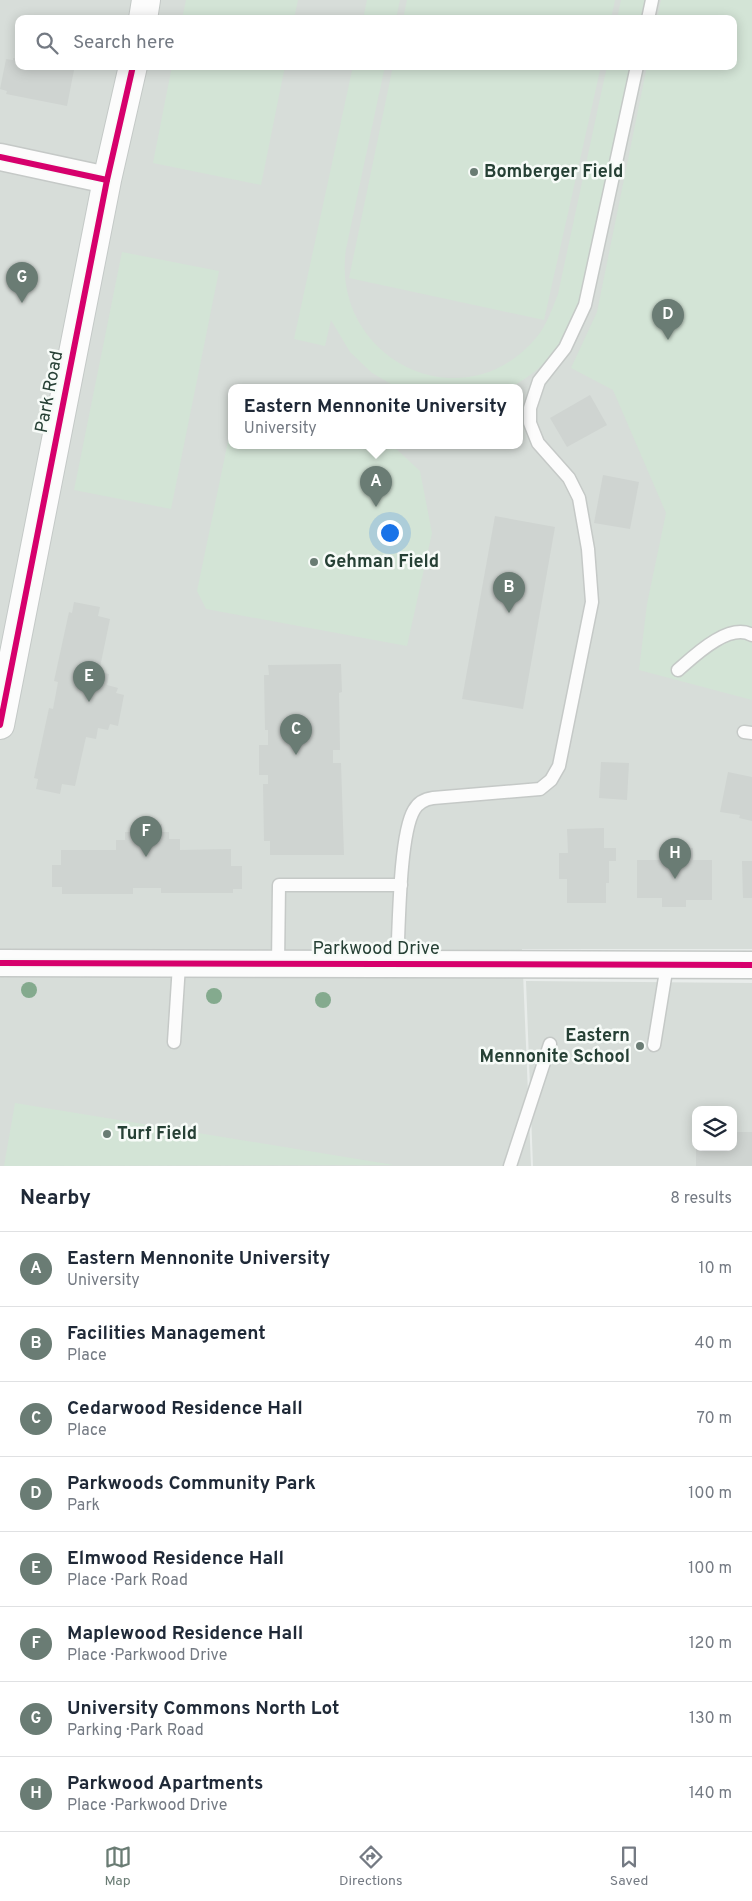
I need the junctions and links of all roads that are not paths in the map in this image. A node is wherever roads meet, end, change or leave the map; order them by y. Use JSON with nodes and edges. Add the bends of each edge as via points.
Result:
{"nodes":[{"id":1,"x":146,"y":0,"type":"edge"},
{"id":2,"x":652,"y":0,"type":"edge"},
{"id":3,"x":144,"y":15,"type":"edge"},
{"id":4,"x":649,"y":15,"type":"edge"},
{"id":5,"x":132,"y":70,"type":"edge"},
{"id":6,"x":637,"y":70,"type":"edge"},
{"id":7,"x":0,"y":157,"type":"edge"},
{"id":8,"x":106,"y":180,"type":"junction"},
{"id":9,"x":752,"y":635,"type":"edge"},
{"id":10,"x":678,"y":670,"type":"dead end"},
{"id":11,"x":0,"y":725,"type":"edge"},
{"id":12,"x":401,"y":885,"type":"junction"},
{"id":13,"x":0,"y":963,"type":"edge"},
{"id":14,"x":179,"y":964,"type":"junction"},
{"id":15,"x":278,"y":964,"type":"junction"},
{"id":16,"x":397,"y":964,"type":"junction"},
{"id":17,"x":667,"y":965,"type":"junction"},
{"id":18,"x":752,"y":965,"type":"edge"},
{"id":19,"x":174,"y":1042,"type":"dead end"},
{"id":20,"x":550,"y":1044,"type":"dead end"},
{"id":21,"x":654,"y":1045,"type":"dead end"},
{"id":22,"x":510,"y":1166,"type":"edge"}],
"edges":[{"from":1,"to":3,"type":"street"},
{"from":2,"to":4,"type":"lane"},
{"from":5,"to":8,"type":"street","name":"Park Road"},
{"from":6,"to":12,"type":"lane","via":[[585,305],[571,338],[539,381],[530,408],[530,424],[538,443],[569,478],[580,498],[588,549],[591,609],[559,766],[551,780],[540,789],[433,798],[418,804],[411,816]]},
{"from":7,"to":8,"type":"street"},
{"from":8,"to":11,"type":"street","name":"Park Road"},
{"from":9,"to":10,"type":"lane","via":[[733,633],[701,649]]},
{"from":12,"to":15,"type":"lane","via":[[280,885]]},
{"from":12,"to":16,"type":"lane"},
{"from":13,"to":14,"type":"street","name":"Parkwood Drive"},
{"from":14,"to":15,"type":"street","name":"Parkwood Drive"},
{"from":14,"to":19,"type":"lane"},
{"from":15,"to":16,"type":"street","name":"Parkwood Drive"},
{"from":16,"to":17,"type":"street","name":"Parkwood Drive"},
{"from":17,"to":18,"type":"street","name":"Parkwood Drive"},
{"from":17,"to":21,"type":"lane"},
{"from":20,"to":22,"type":"lane"}]}
